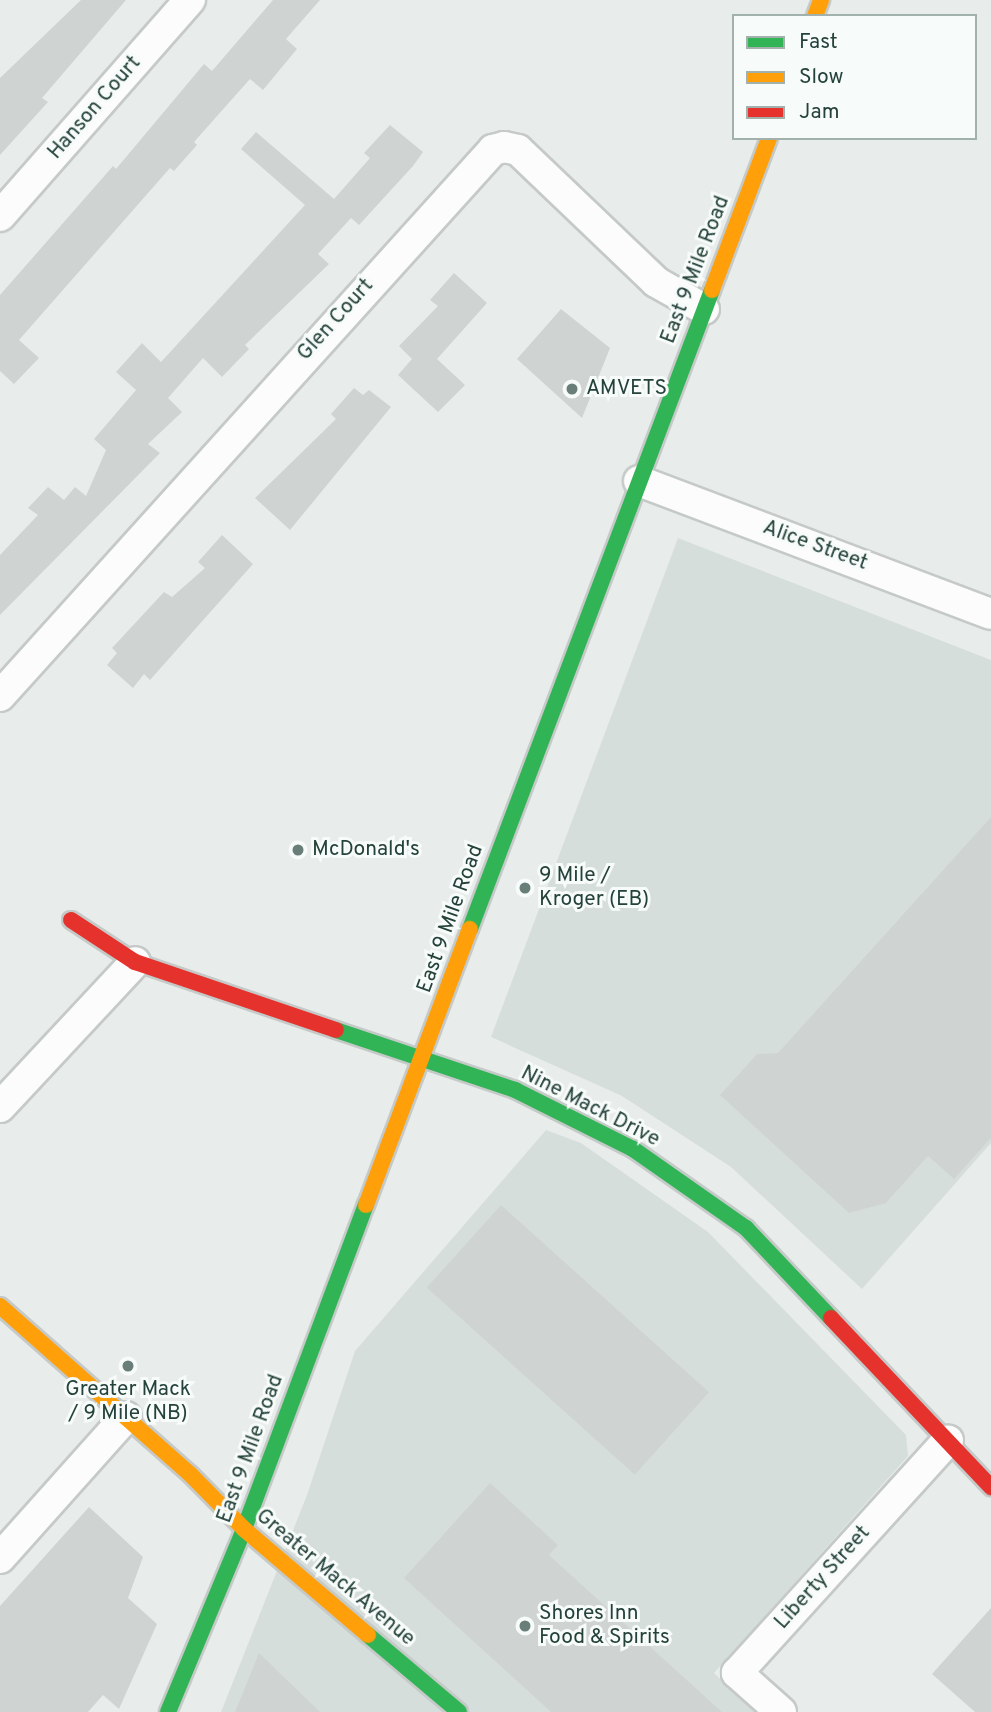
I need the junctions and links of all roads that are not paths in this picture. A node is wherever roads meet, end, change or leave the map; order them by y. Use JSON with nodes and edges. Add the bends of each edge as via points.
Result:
{"nodes":[{"id":1,"x":190,"y":0,"type":"edge"},
{"id":2,"x":768,"y":140,"type":"edge"},
{"id":3,"x":0,"y":216,"type":"edge"},
{"id":4,"x":704,"y":309,"type":"junction"},
{"id":5,"x":639,"y":481,"type":"junction"},
{"id":6,"x":991,"y":614,"type":"edge"},
{"id":7,"x":0,"y":696,"type":"edge"},
{"id":8,"x":71,"y":920,"type":"dead end"},
{"id":9,"x":135,"y":962,"type":"junction"},
{"id":10,"x":422,"y":1059,"type":"junction"},
{"id":11,"x":0,"y":1107,"type":"edge"},
{"id":12,"x":0,"y":1306,"type":"edge"},
{"id":13,"x":125,"y":1417,"type":"junction"},
{"id":14,"x":948,"y":1440,"type":"junction"},
{"id":15,"x":991,"y":1487,"type":"edge"},
{"id":16,"x":244,"y":1529,"type":"junction"},
{"id":17,"x":0,"y":1558,"type":"edge"},
{"id":18,"x":168,"y":1712,"type":"edge"},
{"id":19,"x":459,"y":1712,"type":"edge"},
{"id":20,"x":781,"y":1712,"type":"edge"}],
"edges":[{"from":1,"to":3,"type":"street","name":"Hanson Court"},
{"from":2,"to":4,"type":"street","name":"East 9 Mile Road"},
{"from":4,"to":5,"type":"street","name":"East 9 Mile Road"},
{"from":4,"to":7,"type":"street","name":"Glen Court","via":[[656,282],[518,150],[493,150]]},
{"from":5,"to":6,"type":"street","name":"Alice Street"},
{"from":5,"to":10,"type":"street","name":"East 9 Mile Road"},
{"from":8,"to":9,"type":"street","name":"Nine Mack Drive"},
{"from":9,"to":10,"type":"street","name":"Nine Mack Drive"},
{"from":9,"to":11,"type":"street"},
{"from":10,"to":14,"type":"street","name":"Nine Mack Drive","via":[[551,1107],[633,1149],[706,1196],[782,1263]]},
{"from":10,"to":16,"type":"street","name":"East 9 Mile Road"},
{"from":12,"to":13,"type":"street","name":"Greater Mack Avenue"},
{"from":13,"to":16,"type":"street","name":"Greater Mack Avenue"},
{"from":13,"to":17,"type":"street"},
{"from":14,"to":15,"type":"street","name":"Nine Mack Drive"},
{"from":14,"to":20,"type":"street","name":"Liberty Street","via":[[737,1673]]},
{"from":16,"to":18,"type":"street","name":"East 9 Mile Road"},
{"from":16,"to":19,"type":"street","name":"Greater Mack Avenue"}]}
